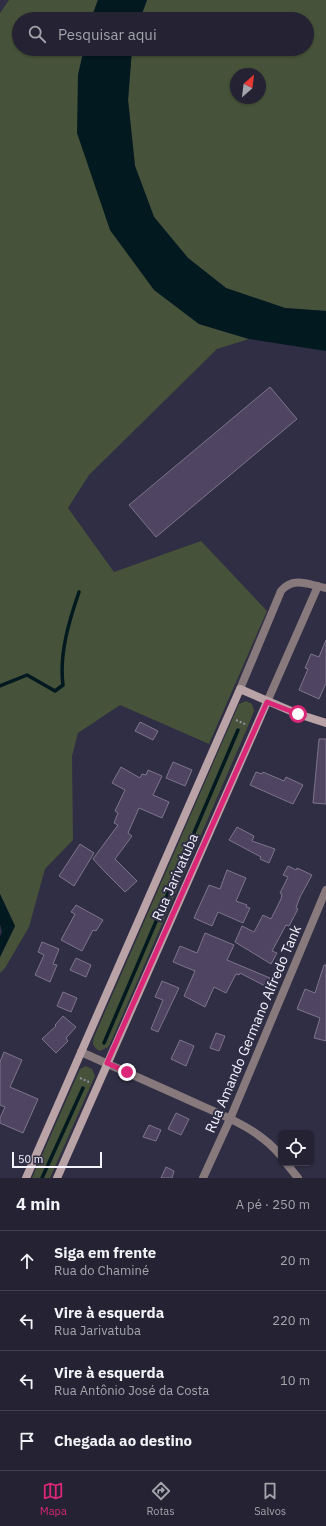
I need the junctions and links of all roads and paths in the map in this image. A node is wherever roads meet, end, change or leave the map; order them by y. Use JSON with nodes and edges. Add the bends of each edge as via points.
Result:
{"nodes":[{"id":1,"x":322,"y":587,"type":"edge"},
{"id":2,"x":240,"y":689,"type":"junction"},
{"id":3,"x":267,"y":702,"type":"junction"},
{"id":4,"x":228,"y":716,"type":"junction"},
{"id":5,"x":326,"y":723,"type":"edge"},
{"id":6,"x":255,"y":729,"type":"junction"},
{"id":7,"x":326,"y":890,"type":"edge"},
{"id":8,"x":82,"y":1052,"type":"junction"},
{"id":9,"x":107,"y":1063,"type":"junction"},
{"id":10,"x":71,"y":1075,"type":"junction"},
{"id":11,"x":97,"y":1085,"type":"junction"},
{"id":12,"x":230,"y":1119,"type":"junction"},
{"id":13,"x":278,"y":1152,"type":"edge"},
{"id":14,"x":288,"y":1166,"type":"edge"},
{"id":15,"x":26,"y":1178,"type":"edge"},
{"id":16,"x":57,"y":1178,"type":"edge"},
{"id":17,"x":203,"y":1178,"type":"edge"},
{"id":18,"x":298,"y":1178,"type":"edge"}],
"edges":[{"from":1,"to":2,"type":"street","name":"Rua Jarivatuba","via":[[293,582],[281,591]]},
{"from":1,"to":3,"type":"street","name":"Rua Jarivatuba"},
{"from":2,"to":3,"type":"street"},
{"from":2,"to":4,"type":"street","name":"Rua Jarivatuba"},
{"from":3,"to":5,"type":"street"},
{"from":3,"to":6,"type":"street","name":"Rua Jarivatuba"},
{"from":4,"to":6,"type":"path"},
{"from":4,"to":8,"type":"street","name":"Rua Jarivatuba"},
{"from":6,"to":9,"type":"street","name":"Rua Jarivatuba"},
{"from":7,"to":12,"type":"street","name":"Rua Amando Germano Alfredo Tank"},
{"from":8,"to":9,"type":"street"},
{"from":8,"to":10,"type":"street","name":"Rua Jarivatuba"},
{"from":9,"to":11,"type":"street","name":"Rua Jarivatuba"},
{"from":9,"to":12,"type":"street"},
{"from":10,"to":11,"type":"path"},
{"from":10,"to":15,"type":"street","name":"Rua Jarivatuba"},
{"from":11,"to":16,"type":"street","name":"Rua Jarivatuba"},
{"from":12,"to":13,"type":"street","via":[[258,1135]]},
{"from":12,"to":17,"type":"street","name":"Rua Amando Germano Alfredo Tank"},
{"from":14,"to":18,"type":"street"}]}
